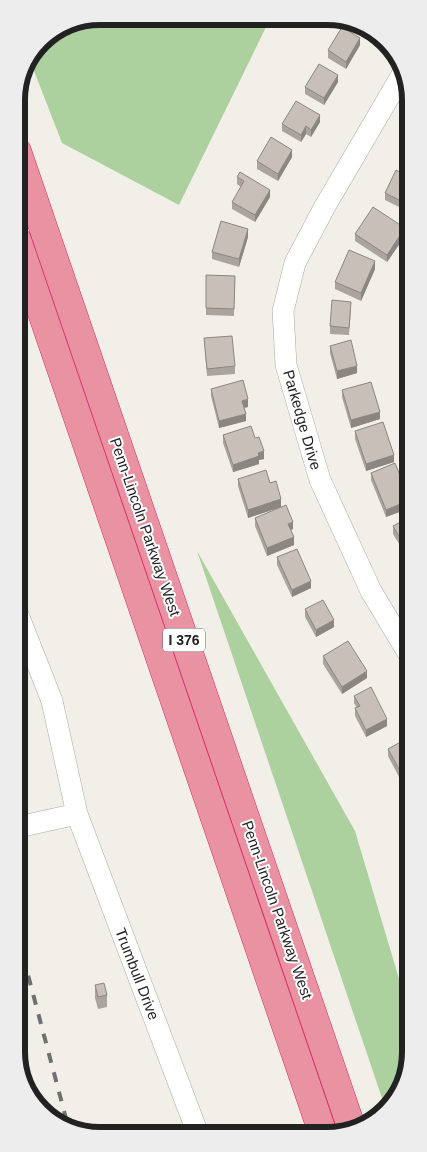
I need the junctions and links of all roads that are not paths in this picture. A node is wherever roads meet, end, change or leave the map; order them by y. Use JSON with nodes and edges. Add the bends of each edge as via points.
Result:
{"nodes":[{"id":1,"x":399,"y":80,"type":"edge"},
{"id":2,"x":25,"y":177,"type":"edge"},
{"id":3,"x":25,"y":263,"type":"edge"},
{"id":4,"x":25,"y":632,"type":"edge"},
{"id":5,"x":402,"y":642,"type":"edge"},
{"id":6,"x":77,"y":814,"type":"junction"},
{"id":7,"x":25,"y":826,"type":"edge"},
{"id":8,"x":350,"y":1123,"type":"edge"},
{"id":9,"x":195,"y":1127,"type":"edge"},
{"id":10,"x":322,"y":1127,"type":"edge"}],
"edges":[{"from":1,"to":5,"type":"street","name":"Parkedge Drive","via":[[295,263],[283,311],[286,365],[320,480],[372,591]]},
{"from":2,"to":8,"type":"highway","name":"Penn-Lincoln Parkway West","number":"I 376"},
{"from":3,"to":10,"type":"highway","name":"Penn-Lincoln Parkway West","number":"I 376"},
{"from":4,"to":6,"type":"street","name":"Trumbull Drive","via":[[52,701]]},
{"from":6,"to":7,"type":"street"},
{"from":6,"to":9,"type":"street","name":"Trumbull Drive"}]}
